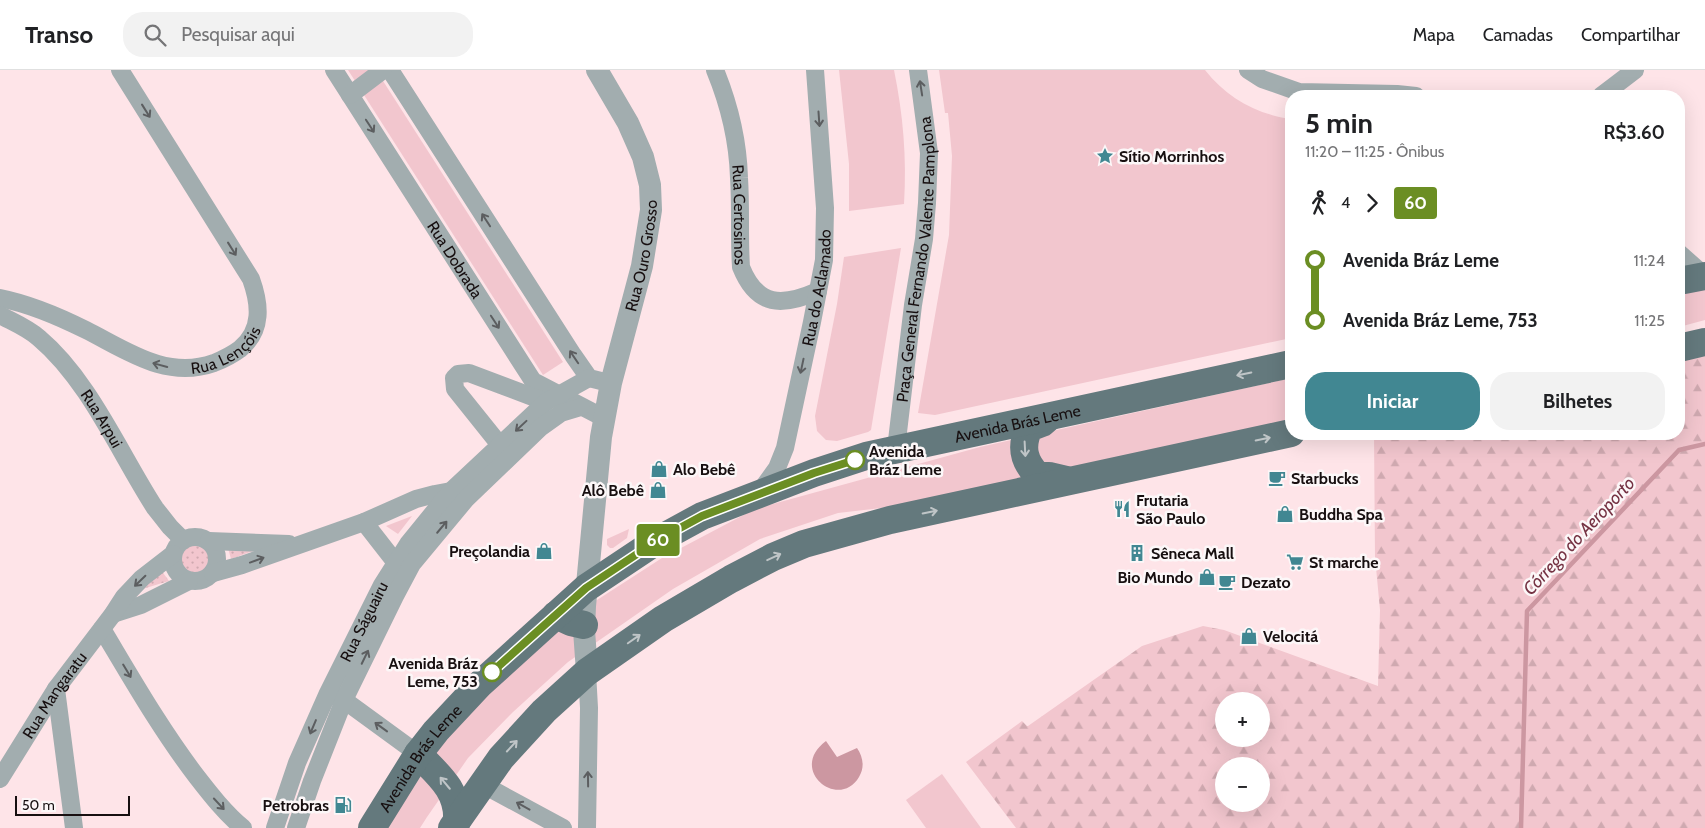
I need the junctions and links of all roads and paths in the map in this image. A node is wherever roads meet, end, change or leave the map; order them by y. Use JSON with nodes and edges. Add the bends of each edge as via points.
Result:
{"nodes":[{"id":1,"x":120,"y":70,"type":"edge"},
{"id":2,"x":334,"y":70,"type":"edge"},
{"id":3,"x":383,"y":70,"type":"edge"},
{"id":4,"x":390,"y":70,"type":"edge"},
{"id":5,"x":598,"y":70,"type":"edge"},
{"id":6,"x":716,"y":70,"type":"edge"},
{"id":7,"x":815,"y":70,"type":"edge"},
{"id":8,"x":918,"y":70,"type":"edge"},
{"id":9,"x":1248,"y":70,"type":"edge"},
{"id":10,"x":1635,"y":70,"type":"edge"},
{"id":11,"x":1293,"y":90,"type":"edge"},
{"id":12,"x":1610,"y":90,"type":"edge"},
{"id":13,"x":350,"y":95,"type":"junction"},
{"id":14,"x":1685,"y":259,"type":"edge"},
{"id":15,"x":1705,"y":276,"type":"edge"},
{"id":16,"x":1685,"y":280,"type":"edge"},
{"id":17,"x":818,"y":291,"type":"junction"},
{"id":18,"x":0,"y":298,"type":"edge"},
{"id":19,"x":0,"y":315,"type":"edge"},
{"id":20,"x":1705,"y":342,"type":"edge"},
{"id":21,"x":1685,"y":347,"type":"edge"},
{"id":22,"x":1285,"y":365,"type":"edge"},
{"id":23,"x":589,"y":378,"type":"junction"},
{"id":24,"x":611,"y":383,"type":"junction"},
{"id":25,"x":553,"y":398,"type":"junction"},
{"id":26,"x":581,"y":407,"type":"junction"},
{"id":27,"x":1052,"y":414,"type":"junction"},
{"id":28,"x":604,"y":418,"type":"junction"},
{"id":29,"x":1285,"y":434,"type":"edge"},
{"id":30,"x":896,"y":449,"type":"junction"},
{"id":31,"x":505,"y":451,"type":"junction"},
{"id":32,"x":1067,"y":480,"type":"junction"},
{"id":33,"x":759,"y":494,"type":"junction"},
{"id":34,"x":458,"y":495,"type":"junction"},
{"id":35,"x":364,"y":522,"type":"junction"},
{"id":36,"x":209,"y":541,"type":"junction"},
{"id":37,"x":300,"y":544,"type":"junction"},
{"id":38,"x":178,"y":547,"type":"junction"},
{"id":39,"x":401,"y":568,"type":"junction"},
{"id":40,"x":214,"y":573,"type":"junction"},
{"id":41,"x":190,"y":581,"type":"junction"},
{"id":42,"x":586,"y":588,"type":"junction"},
{"id":43,"x":113,"y":614,"type":"junction"},
{"id":44,"x":556,"y":615,"type":"junction"},
{"id":45,"x":584,"y":625,"type":"junction"},
{"id":46,"x":102,"y":629,"type":"junction"},
{"id":47,"x":587,"y":672,"type":"junction"},
{"id":48,"x":56,"y":689,"type":"junction"},
{"id":49,"x":328,"y":692,"type":"junction"},
{"id":50,"x":344,"y":700,"type":"junction"},
{"id":51,"x":418,"y":754,"type":"junction"},
{"id":52,"x":0,"y":779,"type":"edge"},
{"id":53,"x":482,"y":784,"type":"junction"},
{"id":54,"x":454,"y":824,"type":"edge"},
{"id":55,"x":74,"y":828,"type":"edge"},
{"id":56,"x":243,"y":828,"type":"edge"},
{"id":57,"x":275,"y":828,"type":"edge"},
{"id":58,"x":296,"y":828,"type":"edge"},
{"id":59,"x":372,"y":828,"type":"edge"},
{"id":60,"x":563,"y":828,"type":"edge"},
{"id":61,"x":587,"y":828,"type":"edge"}],
"edges":[{"from":1,"to":18,"type":"street","name":"Rua Lençóis","one_way":true,"via":[[251,279],[258,305],[255,329],[243,347],[232,355],[204,366],[172,368],[140,358],[30,306]]},
{"from":2,"to":13,"type":"street","name":"Rua Dobrada"},
{"from":3,"to":13,"type":"street"},
{"from":23,"to":4,"type":"street","one_way":true},
{"from":5,"to":24,"type":"street","name":"Rua Ouro Grosso","via":[[628,123],[643,157],[650,185],[651,210],[642,266]]},
{"from":6,"to":17,"type":"street","name":"Rua Certosinos","via":[[736,147],[741,267],[747,281],[755,292],[767,299],[800,299]]},
{"from":7,"to":17,"type":"street","name":"Rua do Aclamado","one_way":true,"via":[[825,208],[824,260]]},
{"from":30,"to":8,"type":"street","name":"Praça General Fernando Valente Pamplona","one_way":true,"via":[[927,203],[929,153]]},
{"from":9,"to":11,"type":"street","via":[[1262,79]]},
{"from":10,"to":12,"type":"street"},
{"from":13,"to":25,"type":"street","name":"Rua Dobrada","one_way":true,"via":[[533,381]]},
{"from":14,"to":15,"type":"street"},
{"from":15,"to":16,"type":"main road"},
{"from":17,"to":33,"type":"street","name":"Rua do Aclamado","one_way":true,"via":[[784,448],[776,468]]},
{"from":19,"to":38,"type":"street","name":"Rua Arpui","via":[[39,338],[73,375],[170,527]]},
{"from":20,"to":21,"type":"main road"},
{"from":22,"to":27,"type":"main road","name":"Avenida Brás Leme","one_way":true},
{"from":23,"to":24,"type":"street"},
{"from":23,"to":25,"type":"street","name":"Rua Ságuairu"},
{"from":24,"to":28,"type":"street","name":"Rua Ouro Grosso"},
{"from":25,"to":26,"type":"street","name":"Rua Dobrada"},
{"from":25,"to":31,"type":"street","name":"Rua Ságuairu","one_way":true},
{"from":25,"to":31,"type":"street","via":[[469,373],[458,374],[454,378],[455,389]]},
{"from":26,"to":28,"type":"street","name":"Rua Dobrada"},
{"from":26,"to":31,"type":"street","name":"Rua Ságuairu","via":[[561,413]]},
{"from":27,"to":30,"type":"main road","name":"Avenida Brás Leme"},
{"from":27,"to":32,"type":"main road","one_way":true,"via":[[1042,424],[1029,428],[1024,438],[1024,454],[1038,476]]},
{"from":28,"to":42,"type":"street","name":"Rua Ouro Grosso"},
{"from":32,"to":29,"type":"main road","one_way":true},
{"from":30,"to":33,"type":"main road","name":"Avenida Brás Leme","via":[[814,473]]},
{"from":31,"to":34,"type":"street","name":"Rua Ságuairu"},
{"from":47,"to":32,"type":"main road","one_way":true,"via":[[663,619],[731,579],[804,544],[890,520]]},
{"from":33,"to":42,"type":"main road","name":"Avenida Brás Leme","via":[[702,516],[658,540]]},
{"from":34,"to":35,"type":"street","via":[[416,499]]},
{"from":34,"to":39,"type":"street","name":"Rua Ságuairu","via":[[419,554]]},
{"from":35,"to":37,"type":"street"},
{"from":35,"to":39,"type":"street"},
{"from":36,"to":37,"type":"street"},
{"from":36,"to":38,"type":"street","via":[[192,537]]},
{"from":36,"to":40,"type":"street","via":[[218,556]]},
{"from":40,"to":37,"type":"street","one_way":true},
{"from":38,"to":41,"type":"street","via":[[173,562],[176,571]]},
{"from":38,"to":43,"type":"street","name":"Rua Mangaratu","one_way":true,"via":[[142,578]]},
{"from":39,"to":49,"type":"street","name":"Rua Ságuairu","via":[[370,608]]},
{"from":50,"to":39,"type":"street","name":"Rua Ságuairu","one_way":true},
{"from":40,"to":41,"type":"street","via":[[198,582]]},
{"from":41,"to":43,"type":"street"},
{"from":42,"to":44,"type":"main road","name":"Avenida Brás Leme"},
{"from":42,"to":45,"type":"street","name":"Rua Ouro Grosso"},
{"from":43,"to":46,"type":"street","name":"Rua Mangaratu"},
{"from":44,"to":45,"type":"main road"},
{"from":44,"to":51,"type":"main road","name":"Avenida Brás Leme","via":[[479,685]]},
{"from":45,"to":47,"type":"street","name":"Rua Ouro Grosso"},
{"from":46,"to":48,"type":"street","name":"Rua Mangaratu"},
{"from":46,"to":56,"type":"street","one_way":true,"via":[[185,762],[214,799]]},
{"from":53,"to":47,"type":"main road","one_way":true,"via":[[544,711]]},
{"from":61,"to":47,"type":"street","one_way":true},
{"from":48,"to":52,"type":"street","name":"Rua Mangaratu"},
{"from":48,"to":55,"type":"street"},
{"from":49,"to":50,"type":"street"},
{"from":49,"to":57,"type":"street","name":"Rua Ságuairu","one_way":true,"via":[[297,763]]},
{"from":51,"to":50,"type":"street","one_way":true},
{"from":50,"to":58,"type":"street","name":"Rua Ságuairu"},
{"from":54,"to":51,"type":"main road","one_way":true,"via":[[456,804],[450,789]]},
{"from":51,"to":59,"type":"main road","name":"Avenida Brás Leme"},
{"from":53,"to":54,"type":"main road"},
{"from":60,"to":53,"type":"street","one_way":true}]}
